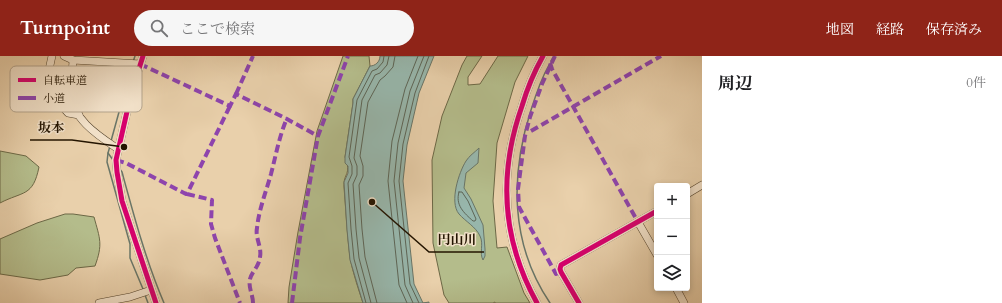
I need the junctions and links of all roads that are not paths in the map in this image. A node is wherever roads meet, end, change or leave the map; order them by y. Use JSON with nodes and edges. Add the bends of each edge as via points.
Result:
{"nodes":[{"id":1,"x":52,"y":56,"type":"edge"},
{"id":2,"x":64,"y":56,"type":"edge"},
{"id":3,"x":144,"y":56,"type":"edge"},
{"id":4,"x":543,"y":56,"type":"edge"},
{"id":5,"x":113,"y":59,"type":"edge"},
{"id":6,"x":73,"y":60,"type":"junction"},
{"id":7,"x":140,"y":64,"type":"joint"},
{"id":8,"x":50,"y":66,"type":"edge"},
{"id":9,"x":72,"y":66,"type":"edge"},
{"id":10,"x":67,"y":112,"type":"edge"},
{"id":11,"x":78,"y":112,"type":"edge"},
{"id":12,"x":127,"y":112,"type":"edge"},
{"id":13,"x":79,"y":115,"type":"junction"},
{"id":14,"x":118,"y":149,"type":"junction"},
{"id":15,"x":702,"y":185,"type":"edge"},
{"id":16,"x":690,"y":192,"type":"edge"},
{"id":17,"x":654,"y":213,"type":"edge"},
{"id":18,"x":638,"y":222,"type":"junction"},
{"id":19,"x":654,"y":250,"type":"edge"},
{"id":20,"x":151,"y":290,"type":"junction"},
{"id":21,"x":678,"y":291,"type":"edge"},
{"id":22,"x":99,"y":303,"type":"edge"},
{"id":23,"x":156,"y":303,"type":"edge"},
{"id":24,"x":537,"y":303,"type":"edge"},
{"id":25,"x":579,"y":303,"type":"edge"},
{"id":26,"x":684,"y":303,"type":"edge"}],
"edges":[{"from":1,"to":8,"type":"street"},
{"from":2,"to":6,"type":"street"},
{"from":3,"to":7,"type":"street"},
{"from":4,"to":24,"type":"street","via":[[529,84],[516,122],[506,178],[506,203],[511,238],[523,275]]},
{"from":5,"to":6,"type":"street"},
{"from":5,"to":7,"type":"street"},
{"from":6,"to":9,"type":"street"},
{"from":10,"to":13,"type":"street"},
{"from":11,"to":13,"type":"street"},
{"from":12,"to":14,"type":"street"},
{"from":13,"to":14,"type":"street","via":[[79,118],[96,134]]},
{"from":14,"to":20,"type":"street","via":[[116,160],[122,201]]},
{"from":15,"to":16,"type":"street"},
{"from":17,"to":18,"type":"street"},
{"from":18,"to":19,"type":"street"},
{"from":18,"to":25,"type":"street","via":[[562,266],[561,272]]},
{"from":20,"to":22,"type":"street"},
{"from":20,"to":23,"type":"street"},
{"from":21,"to":26,"type":"street"}]}
